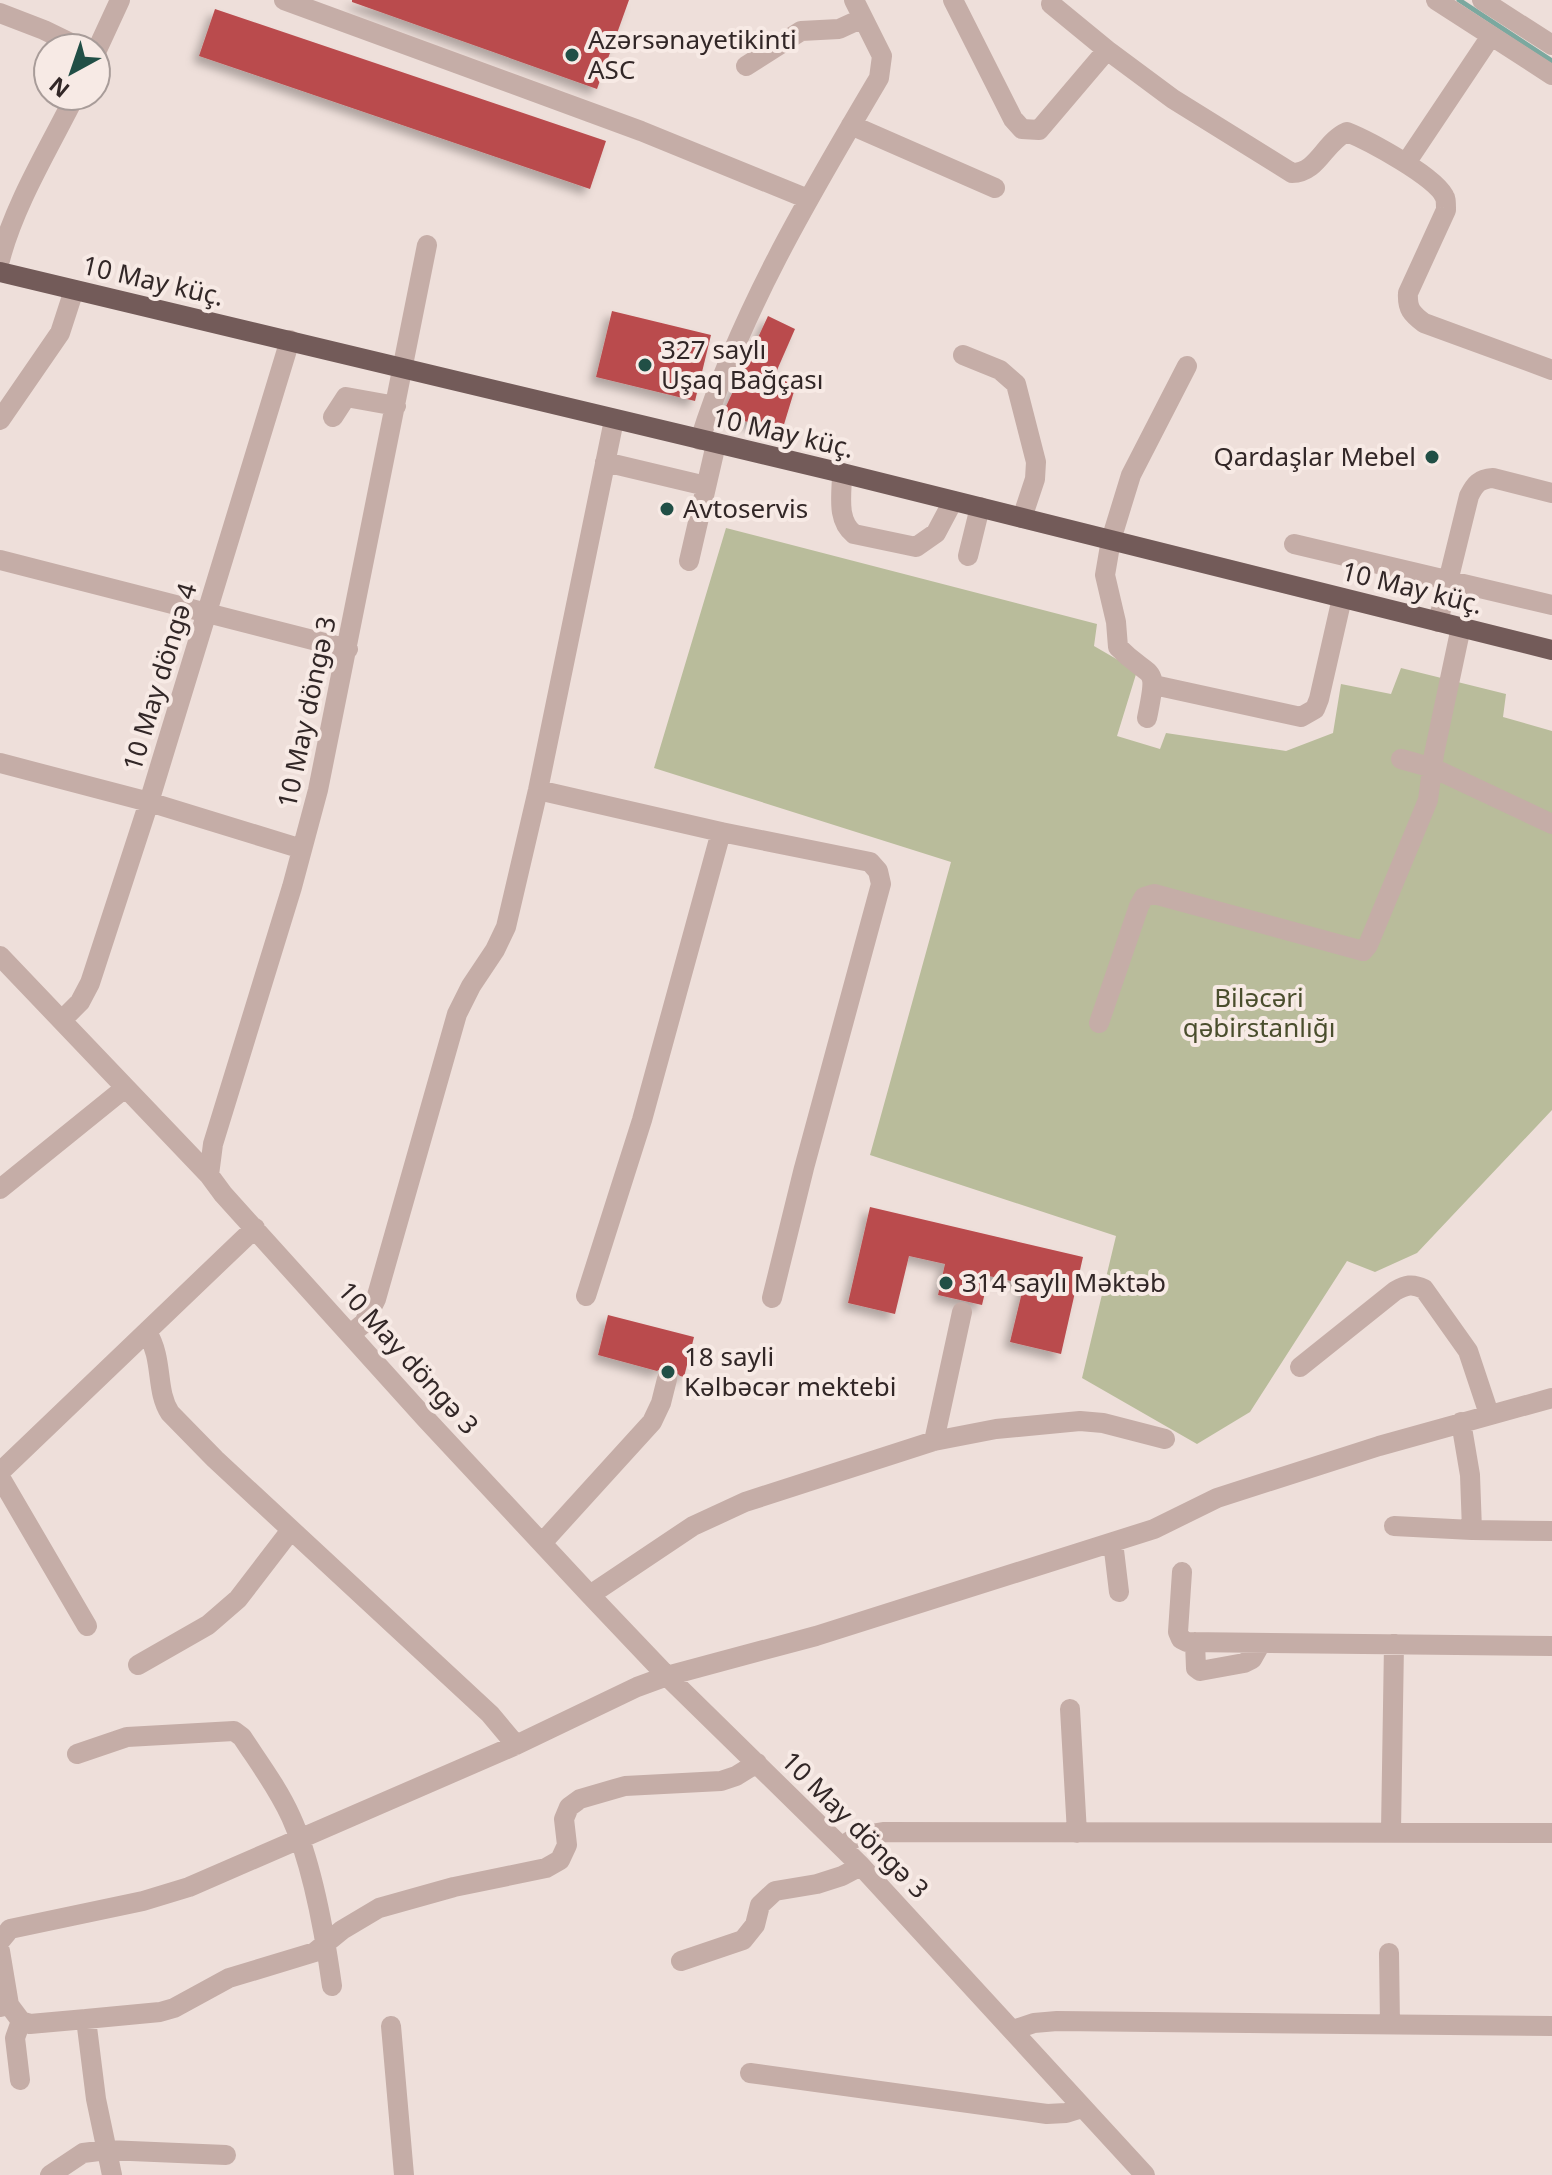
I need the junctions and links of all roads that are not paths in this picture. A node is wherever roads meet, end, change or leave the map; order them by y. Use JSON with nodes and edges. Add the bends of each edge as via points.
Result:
{"nodes":[{"id":1,"x":120,"y":0,"type":"edge"},
{"id":2,"x":284,"y":0,"type":"edge"},
{"id":3,"x":953,"y":0,"type":"edge"},
{"id":4,"x":1436,"y":0,"type":"edge"},
{"id":5,"x":1482,"y":0,"type":"edge"},
{"id":6,"x":1051,"y":4,"type":"dead end"},
{"id":7,"x":858,"y":9,"type":"edge"},
{"id":8,"x":0,"y":13,"type":"edge"},
{"id":9,"x":48,"y":32,"type":"edge"},
{"id":10,"x":105,"y":32,"type":"edge"},
{"id":11,"x":1491,"y":36,"type":"junction"},
{"id":12,"x":1552,"y":45,"type":"edge"},
{"id":13,"x":1107,"y":50,"type":"junction"},
{"id":14,"x":746,"y":66,"type":"dead end"},
{"id":15,"x":1552,"y":75,"type":"edge"},
{"id":16,"x":67,"y":112,"type":"edge"},
{"id":17,"x":851,"y":125,"type":"junction"},
{"id":18,"x":1406,"y":163,"type":"junction"},
{"id":19,"x":995,"y":188,"type":"dead end"},
{"id":20,"x":808,"y":199,"type":"junction"},
{"id":21,"x":427,"y":245,"type":"dead end"},
{"id":22,"x":0,"y":260,"type":"edge"},
{"id":23,"x":0,"y":272,"type":"edge"},
{"id":24,"x":74,"y":290,"type":"junction"},
{"id":25,"x":290,"y":340,"type":"junction"},
{"id":26,"x":963,"y":355,"type":"dead end"},
{"id":27,"x":1187,"y":366,"type":"dead end"},
{"id":28,"x":404,"y":368,"type":"junction"},
{"id":29,"x":1552,"y":370,"type":"edge"},
{"id":30,"x":396,"y":406,"type":"junction"},
{"id":31,"x":333,"y":417,"type":"dead end"},
{"id":32,"x":0,"y":420,"type":"edge"},
{"id":33,"x":614,"y":420,"type":"junction"},
{"id":34,"x":708,"y":442,"type":"junction"},
{"id":35,"x":605,"y":462,"type":"junction"},
{"id":36,"x":842,"y":473,"type":"junction"},
{"id":37,"x":706,"y":486,"type":"junction"},
{"id":38,"x":1552,"y":493,"type":"edge"},
{"id":39,"x":953,"y":501,"type":"junction"},
{"id":40,"x":980,"y":507,"type":"junction"},
{"id":41,"x":1022,"y":518,"type":"junction"},
{"id":42,"x":1111,"y":540,"type":"junction"},
{"id":43,"x":1294,"y":544,"type":"dead end"},
{"id":44,"x":968,"y":556,"type":"dead end"},
{"id":45,"x":0,"y":560,"type":"edge"},
{"id":46,"x":689,"y":561,"type":"dead end"},
{"id":47,"x":1449,"y":580,"type":"junction"},
{"id":48,"x":1342,"y":598,"type":"junction"},
{"id":49,"x":1552,"y":605,"type":"edge"},
{"id":50,"x":206,"y":615,"type":"junction"},
{"id":51,"x":1438,"y":622,"type":"junction"},
{"id":52,"x":1461,"y":627,"type":"junction"},
{"id":53,"x":348,"y":649,"type":"junction"},
{"id":54,"x":1552,"y":650,"type":"edge"},
{"id":55,"x":1154,"y":685,"type":"junction"},
{"id":56,"x":1147,"y":718,"type":"dead end"},
{"id":57,"x":1401,"y":759,"type":"dead end"},
{"id":58,"x":0,"y":763,"type":"edge"},
{"id":59,"x":1433,"y":768,"type":"junction"},
{"id":60,"x":538,"y":790,"type":"junction"},
{"id":61,"x":149,"y":802,"type":"junction"},
{"id":62,"x":1552,"y":824,"type":"edge"},
{"id":63,"x":721,"y":832,"type":"junction"},
{"id":64,"x":302,"y":849,"type":"junction"},
{"id":65,"x":0,"y":956,"type":"edge"},
{"id":66,"x":62,"y":1020,"type":"junction"},
{"id":67,"x":1099,"y":1023,"type":"dead end"},
{"id":68,"x":125,"y":1088,"type":"junction"},
{"id":69,"x":209,"y":1175,"type":"junction"},
{"id":70,"x":0,"y":1189,"type":"edge"},
{"id":71,"x":255,"y":1228,"type":"junction"},
{"id":72,"x":586,"y":1296,"type":"dead end"},
{"id":73,"x":772,"y":1298,"type":"dead end"},
{"id":74,"x":962,"y":1312,"type":"dead end"},
{"id":75,"x":147,"y":1332,"type":"junction"},
{"id":76,"x":351,"y":1334,"type":"junction"},
{"id":77,"x":1300,"y":1367,"type":"dead end"},
{"id":78,"x":667,"y":1379,"type":"dead end"},
{"id":79,"x":1552,"y":1398,"type":"edge"},
{"id":80,"x":1489,"y":1414,"type":"junction"},
{"id":81,"x":1461,"y":1422,"type":"junction"},
{"id":82,"x":1165,"y":1439,"type":"dead end"},
{"id":83,"x":934,"y":1441,"type":"junction"},
{"id":84,"x":0,"y":1474,"type":"edge"},
{"id":85,"x":1394,"y":1526,"type":"dead end"},
{"id":86,"x":291,"y":1530,"type":"junction"},
{"id":87,"x":1472,"y":1530,"type":"junction"},
{"id":88,"x":1552,"y":1531,"type":"edge"},
{"id":89,"x":1113,"y":1542,"type":"junction"},
{"id":90,"x":542,"y":1543,"type":"junction"},
{"id":91,"x":1182,"y":1572,"type":"dead end"},
{"id":92,"x":1119,"y":1592,"type":"dead end"},
{"id":93,"x":590,"y":1595,"type":"junction"},
{"id":94,"x":87,"y":1626,"type":"dead end"},
{"id":95,"x":1195,"y":1642,"type":"junction"},
{"id":96,"x":1261,"y":1643,"type":"junction"},
{"id":97,"x":1394,"y":1644,"type":"junction"},
{"id":98,"x":1552,"y":1646,"type":"edge"},
{"id":99,"x":138,"y":1665,"type":"dead end"},
{"id":100,"x":667,"y":1676,"type":"junction"},
{"id":101,"x":1070,"y":1709,"type":"dead end"},
{"id":102,"x":516,"y":1745,"type":"junction"},
{"id":103,"x":77,"y":1754,"type":"dead end"},
{"id":104,"x":757,"y":1763,"type":"junction"},
{"id":105,"x":1391,"y":1831,"type":"junction"},
{"id":106,"x":1077,"y":1833,"type":"junction"},
{"id":107,"x":1552,"y":1833,"type":"edge"},
{"id":108,"x":300,"y":1840,"type":"junction"},
{"id":109,"x":842,"y":1846,"type":"junction"},
{"id":110,"x":861,"y":1866,"type":"junction"},
{"id":111,"x":3,"y":1928,"type":"edge"},
{"id":112,"x":326,"y":1945,"type":"junction"},
{"id":113,"x":0,"y":1951,"type":"edge"},
{"id":114,"x":1389,"y":1953,"type":"dead end"},
{"id":115,"x":681,"y":1961,"type":"dead end"},
{"id":116,"x":332,"y":1986,"type":"dead end"},
{"id":117,"x":10,"y":2011,"type":"edge"},
{"id":118,"x":86,"y":2019,"type":"junction"},
{"id":119,"x":1390,"y":2025,"type":"junction"},
{"id":120,"x":391,"y":2026,"type":"dead end"},
{"id":121,"x":1552,"y":2026,"type":"edge"},
{"id":122,"x":1013,"y":2030,"type":"junction"},
{"id":123,"x":750,"y":2073,"type":"dead end"},
{"id":124,"x":20,"y":2080,"type":"dead end"},
{"id":125,"x":1082,"y":2108,"type":"junction"},
{"id":126,"x":107,"y":2150,"type":"junction"},
{"id":127,"x":226,"y":2155,"type":"dead end"},
{"id":128,"x":50,"y":2175,"type":"edge"},
{"id":129,"x":112,"y":2175,"type":"edge"},
{"id":130,"x":404,"y":2175,"type":"edge"},
{"id":131,"x":1145,"y":2175,"type":"edge"}],
"edges":[{"from":1,"to":10,"type":"street"},
{"from":2,"to":20,"type":"street","via":[[641,131]]},
{"from":3,"to":13,"type":"street","via":[[1022,129],[1039,130]]},
{"from":4,"to":11,"type":"street"},
{"from":5,"to":12,"type":"street"},
{"from":6,"to":13,"type":"street"},
{"from":7,"to":14,"type":"street","via":[[839,29],[801,31]]},
{"from":7,"to":17,"type":"street","via":[[878,43],[882,67]]},
{"from":8,"to":9,"type":"street"},
{"from":11,"to":15,"type":"street"},
{"from":11,"to":18,"type":"street"},
{"from":13,"to":18,"type":"street","via":[[1173,99],[1292,173],[1310,168],[1333,139],[1347,132]]},
{"from":16,"to":22,"type":"street","via":[[5,239]]},
{"from":17,"to":19,"type":"street"},
{"from":17,"to":20,"type":"street"},
{"from":18,"to":29,"type":"street","via":[[1446,198],[1446,210],[1408,293],[1413,315]]},
{"from":20,"to":34,"type":"street","via":[[725,366]]},
{"from":21,"to":28,"type":"street","name":"10 May döngə 3"},
{"from":23,"to":24,"type":"main road","name":"10 May küç."},
{"from":24,"to":25,"type":"main road","name":"10 May küç."},
{"from":24,"to":32,"type":"street","via":[[60,333]]},
{"from":25,"to":28,"type":"main road","name":"10 May küç."},
{"from":25,"to":50,"type":"street","name":"10 May döngə 4"},
{"from":26,"to":41,"type":"street","via":[[1000,370],[1016,384],[1036,462]]},
{"from":27,"to":42,"type":"street","via":[[1131,475]]},
{"from":28,"to":30,"type":"street","name":"10 May döngə 3"},
{"from":28,"to":33,"type":"main road","name":"10 May küç."},
{"from":30,"to":31,"type":"street","via":[[346,397]]},
{"from":30,"to":53,"type":"street","name":"10 May döngə 3"},
{"from":33,"to":34,"type":"main road","name":"10 May küç."},
{"from":33,"to":35,"type":"street"},
{"from":34,"to":36,"type":"main road","name":"10 May küç."},
{"from":34,"to":37,"type":"street"},
{"from":35,"to":37,"type":"street"},
{"from":35,"to":60,"type":"street"},
{"from":36,"to":39,"type":"main road","name":"10 May küç."},
{"from":36,"to":39,"type":"street","via":[[842,519],[854,534],[916,547],[936,533]]},
{"from":37,"to":46,"type":"street"},
{"from":38,"to":47,"type":"street","via":[[1493,478],[1475,484]]},
{"from":39,"to":40,"type":"main road","name":"10 May küç."},
{"from":40,"to":41,"type":"main road","name":"10 May küç."},
{"from":40,"to":44,"type":"street"},
{"from":41,"to":42,"type":"main road","name":"10 May küç."},
{"from":42,"to":48,"type":"main road","name":"10 May küç."},
{"from":42,"to":55,"type":"street","via":[[1105,575],[1118,647],[1147,669]]},
{"from":43,"to":47,"type":"street"},
{"from":45,"to":50,"type":"street"},
{"from":47,"to":49,"type":"street"},
{"from":47,"to":51,"type":"street"},
{"from":48,"to":51,"type":"main road","name":"10 May küç."},
{"from":48,"to":55,"type":"street","via":[[1319,699],[1309,714],[1301,717]]},
{"from":50,"to":53,"type":"street"},
{"from":50,"to":61,"type":"street","name":"10 May döngə 4"},
{"from":51,"to":52,"type":"main road","name":"10 May küç."},
{"from":52,"to":54,"type":"main road","name":"10 May küç."},
{"from":52,"to":59,"type":"street"},
{"from":53,"to":64,"type":"street","name":"10 May döngə 3"},
{"from":55,"to":56,"type":"street"},
{"from":57,"to":59,"type":"street"},
{"from":58,"to":61,"type":"street"},
{"from":59,"to":62,"type":"street"},
{"from":59,"to":67,"type":"street","via":[[1428,800],[1363,951],[1154,894],[1139,906]]},
{"from":60,"to":63,"type":"street"},
{"from":60,"to":76,"type":"street","via":[[506,927],[457,1014],[376,1299],[364,1323]]},
{"from":61,"to":64,"type":"street"},
{"from":61,"to":66,"type":"street","name":"10 May döngə 4","via":[[90,983]]},
{"from":63,"to":72,"type":"street","via":[[642,1120]]},
{"from":63,"to":73,"type":"street","via":[[870,862],[881,884]]},
{"from":64,"to":69,"type":"street","name":"10 May döngə 3","via":[[213,1144]]},
{"from":65,"to":66,"type":"street"},
{"from":66,"to":68,"type":"street"},
{"from":68,"to":69,"type":"street"},
{"from":68,"to":70,"type":"street"},
{"from":69,"to":71,"type":"street","name":"10 May döngə 3"},
{"from":71,"to":75,"type":"street"},
{"from":71,"to":76,"type":"street","name":"10 May döngə 3"},
{"from":74,"to":83,"type":"street"},
{"from":75,"to":84,"type":"street"},
{"from":75,"to":86,"type":"street","via":[[158,1356],[164,1404],[170,1413]]},
{"from":76,"to":90,"type":"street","name":"10 May döngə 3"},
{"from":77,"to":80,"type":"street","via":[[1395,1291],[1414,1284],[1424,1289],[1468,1351]]},
{"from":78,"to":90,"type":"street","via":[[652,1422]]},
{"from":79,"to":80,"type":"street"},
{"from":80,"to":81,"type":"street"},
{"from":81,"to":87,"type":"street"},
{"from":81,"to":89,"type":"street","via":[[1217,1498],[1154,1529]]},
{"from":82,"to":83,"type":"street","via":[[1080,1421]]},
{"from":83,"to":93,"type":"street","via":[[745,1502],[693,1526]]},
{"from":84,"to":94,"type":"street"},
{"from":85,"to":87,"type":"street"},
{"from":86,"to":99,"type":"street","via":[[218,1617]]},
{"from":86,"to":102,"type":"street","via":[[490,1714]]},
{"from":87,"to":88,"type":"street"},
{"from":89,"to":92,"type":"street"},
{"from":89,"to":100,"type":"street","via":[[816,1636]]},
{"from":90,"to":93,"type":"street","name":"10 May döngə 3"},
{"from":91,"to":95,"type":"street","via":[[1178,1632],[1181,1639]]},
{"from":93,"to":100,"type":"street","name":"10 May döngə 3"},
{"from":95,"to":96,"type":"street"},
{"from":95,"to":96,"type":"street","via":[[1200,1671],[1244,1663]]},
{"from":96,"to":97,"type":"street"},
{"from":97,"to":98,"type":"street"},
{"from":97,"to":105,"type":"street"},
{"from":100,"to":102,"type":"street"},
{"from":100,"to":104,"type":"street","name":"10 May döngə 3"},
{"from":101,"to":106,"type":"street"},
{"from":102,"to":108,"type":"street"},
{"from":103,"to":108,"type":"street","via":[[127,1737],[234,1731],[274,1785]]},
{"from":104,"to":109,"type":"street","name":"10 May döngə 3"},
{"from":104,"to":112,"type":"street","via":[[721,1781],[625,1786],[580,1799],[564,1819],[567,1845],[560,1860],[546,1868],[379,1908]]},
{"from":105,"to":106,"type":"street"},
{"from":105,"to":107,"type":"street"},
{"from":106,"to":109,"type":"street","via":[[883,1832],[858,1836]]},
{"from":108,"to":111,"type":"street","via":[[158,1897]]},
{"from":108,"to":112,"type":"street"},
{"from":109,"to":110,"type":"street","name":"10 May döngə 3"},
{"from":110,"to":115,"type":"street","via":[[817,1884],[775,1891],[760,1905],[755,1925],[743,1940]]},
{"from":110,"to":122,"type":"street","name":"10 May döngə 3"},
{"from":112,"to":116,"type":"street"},
{"from":112,"to":118,"type":"street","via":[[229,1978],[174,2008]]},
{"from":113,"to":117,"type":"street"},
{"from":114,"to":119,"type":"street"},
{"from":117,"to":118,"type":"street","via":[[39,2024]]},
{"from":117,"to":124,"type":"street"},
{"from":118,"to":126,"type":"street"},
{"from":119,"to":121,"type":"street"},
{"from":119,"to":122,"type":"street","via":[[1057,2021]]},
{"from":120,"to":130,"type":"street"},
{"from":122,"to":125,"type":"street","name":"10 May döngə 3"},
{"from":123,"to":125,"type":"street","via":[[1047,2114]]},
{"from":125,"to":131,"type":"street","name":"10 May döngə 3"},
{"from":126,"to":127,"type":"street"},
{"from":126,"to":128,"type":"street","via":[[83,2153]]},
{"from":126,"to":129,"type":"street"}]}
